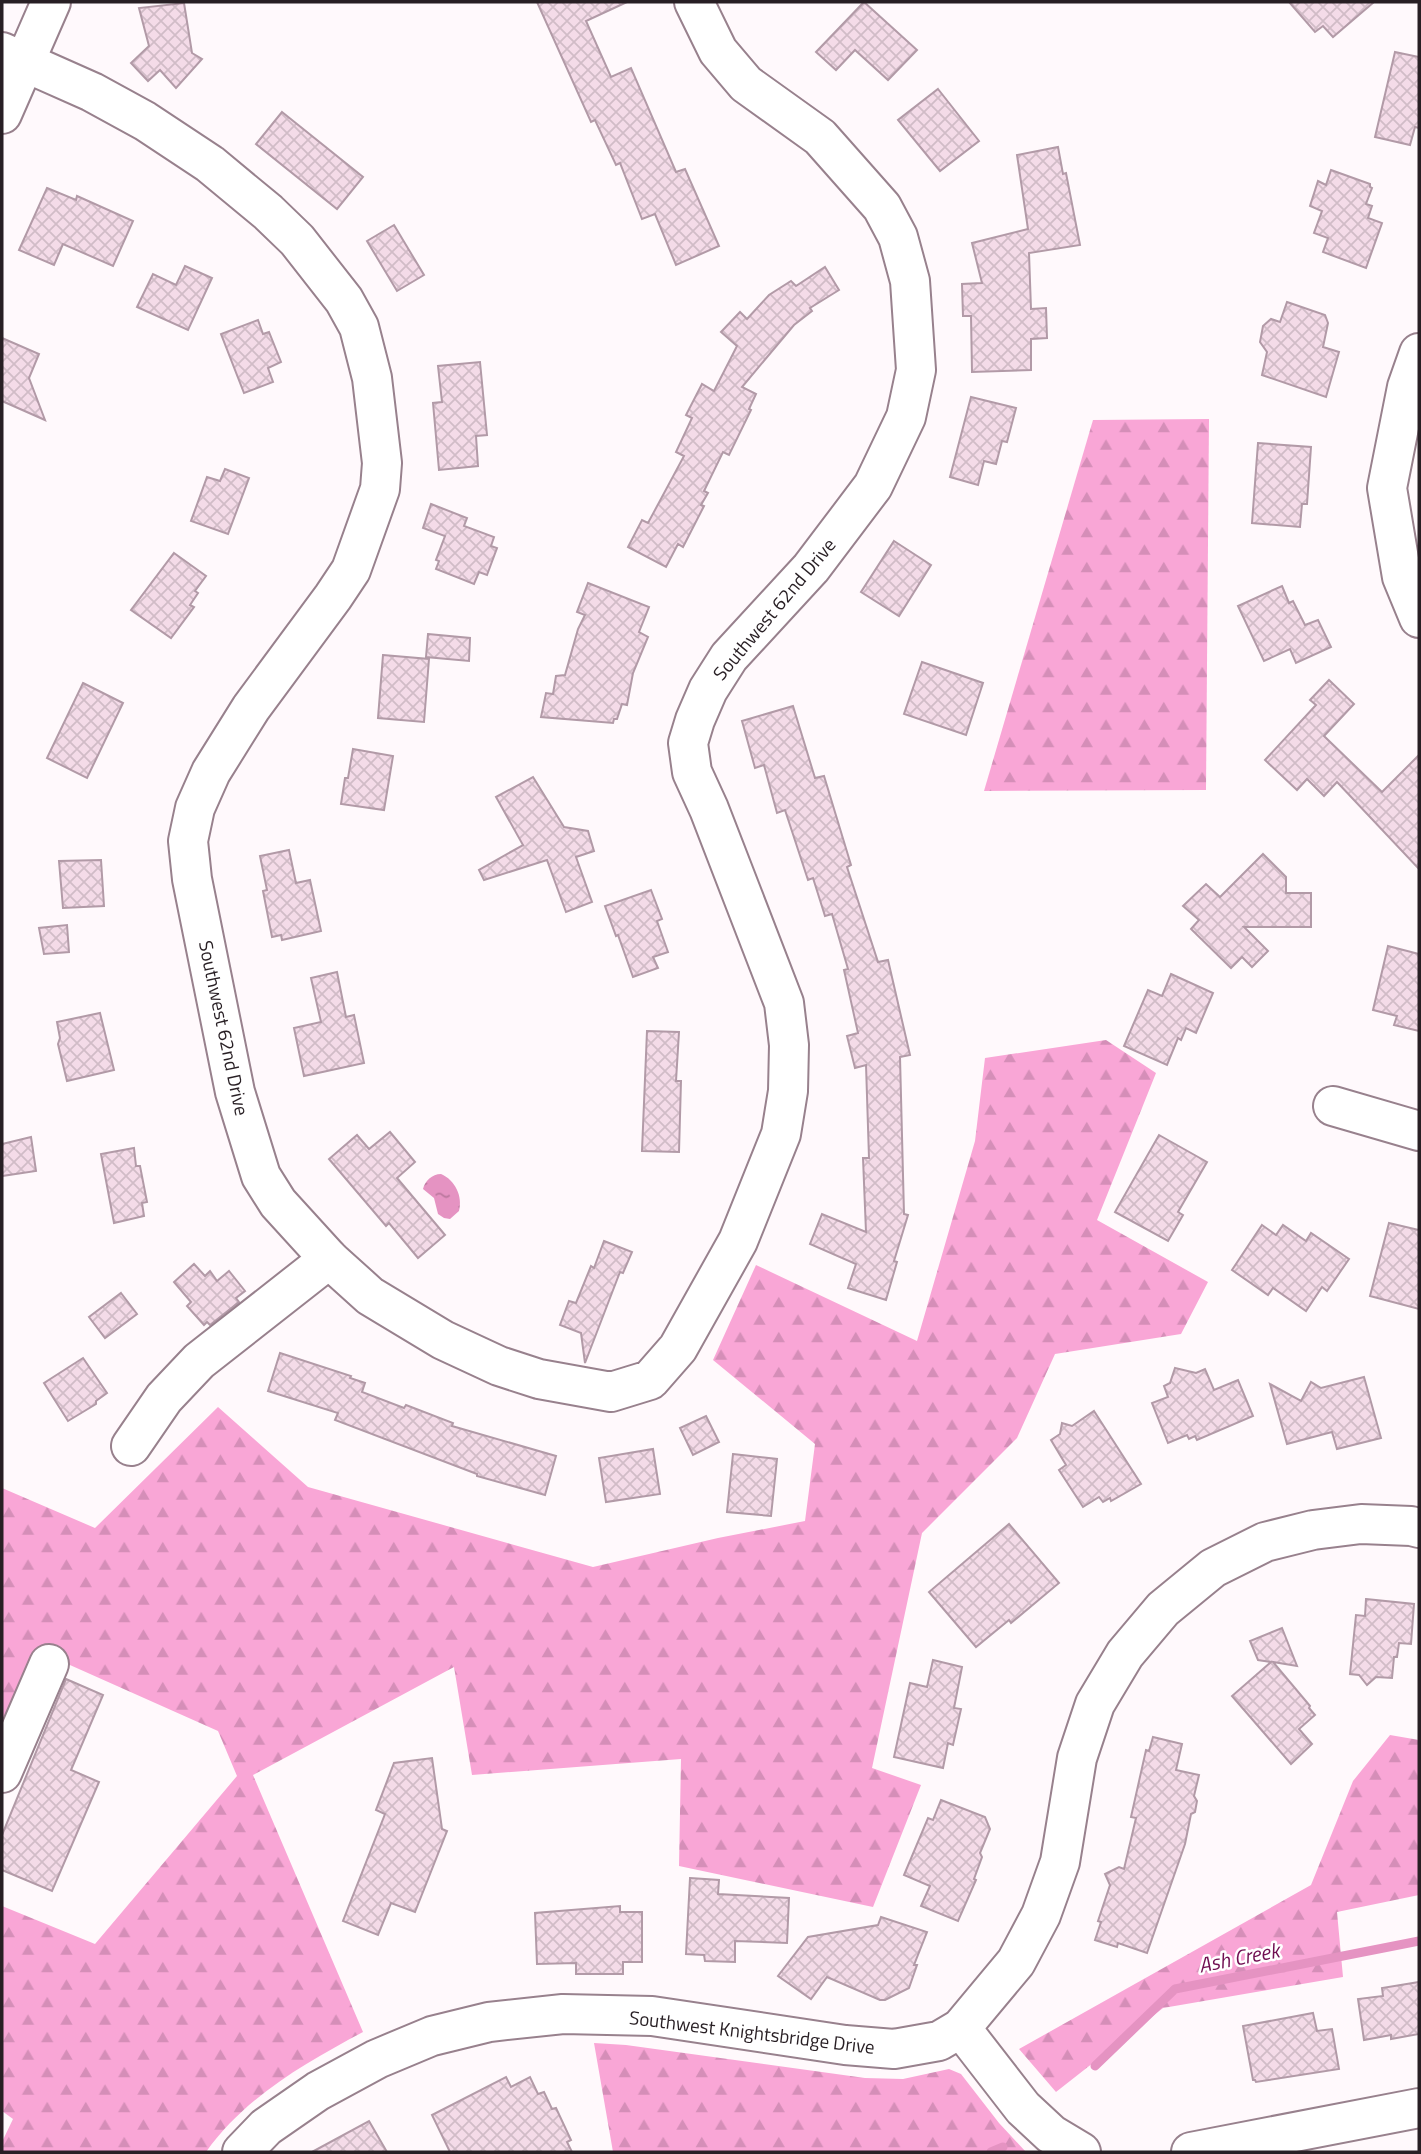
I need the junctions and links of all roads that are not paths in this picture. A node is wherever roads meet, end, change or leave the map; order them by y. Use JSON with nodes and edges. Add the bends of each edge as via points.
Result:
{"nodes":[{"id":1,"x":51,"y":2,"type":"edge"},
{"id":2,"x":694,"y":2,"type":"edge"},
{"id":3,"x":13,"y":57,"type":"edge"},
{"id":4,"x":2,"y":114,"type":"edge"},
{"id":5,"x":1419,"y":352,"type":"edge"},
{"id":6,"x":1419,"y":618,"type":"edge"},
{"id":7,"x":1333,"y":1106,"type":"dead end"},
{"id":8,"x":1419,"y":1130,"type":"edge"},
{"id":9,"x":329,"y":1259,"type":"junction"},
{"id":10,"x":131,"y":1446,"type":"dead end"},
{"id":11,"x":1419,"y":1528,"type":"edge"},
{"id":12,"x":49,"y":1664,"type":"dead end"},
{"id":13,"x":2,"y":1773,"type":"edge"},
{"id":14,"x":961,"y":2028,"type":"junction"},
{"id":15,"x":1419,"y":2108,"type":"edge"},
{"id":16,"x":242,"y":2152,"type":"edge"},
{"id":17,"x":1081,"y":2152,"type":"edge"},
{"id":18,"x":1191,"y":2152,"type":"edge"}],
"edges":[{"from":1,"to":3,"type":"street"},
{"from":2,"to":9,"type":"street","name":"Southwest 62nd Drive","via":[[718,51],[746,84],[820,137],[882,207],[898,237],[911,281],[916,370],[906,417],[873,486],[811,568],[729,657],[708,690],[688,743],[692,772],[784,1003],[788,1091],[781,1134],[738,1241],[678,1348],[650,1380],[611,1392],[539,1379],[443,1340],[370,1296]]},
{"from":3,"to":4,"type":"street"},
{"from":3,"to":9,"type":"street","name":"Southwest 62nd Drive","via":[[92,92],[210,164],[297,240],[359,327],[372,378],[382,463],[380,489],[351,570],[251,708],[211,772],[195,808],[188,841],[235,1092],[261,1176],[278,1203]]},
{"from":5,"to":6,"type":"street","via":[[1407,387],[1387,488],[1402,577]]},
{"from":7,"to":8,"type":"street"},
{"from":9,"to":10,"type":"street","via":[[199,1361],[164,1398]]},
{"from":11,"to":14,"type":"street","name":"Southwest Knightsbridge Drive","via":[[1361,1524],[1265,1542],[1213,1568],[1163,1609],[1125,1654],[1095,1704],[1076,1758],[1060,1862],[1041,1915],[1016,1962]]},
{"from":12,"to":13,"type":"street"},
{"from":14,"to":16,"type":"street","name":"Southwest Knightsbridge Drive","via":[[939,2042],[894,2049],[652,2016],[564,2014],[489,2022],[432,2036],[377,2059],[318,2091],[266,2127]]},
{"from":14,"to":17,"type":"street","via":[[1023,2108],[1051,2134]]},
{"from":15,"to":18,"type":"street"}]}
